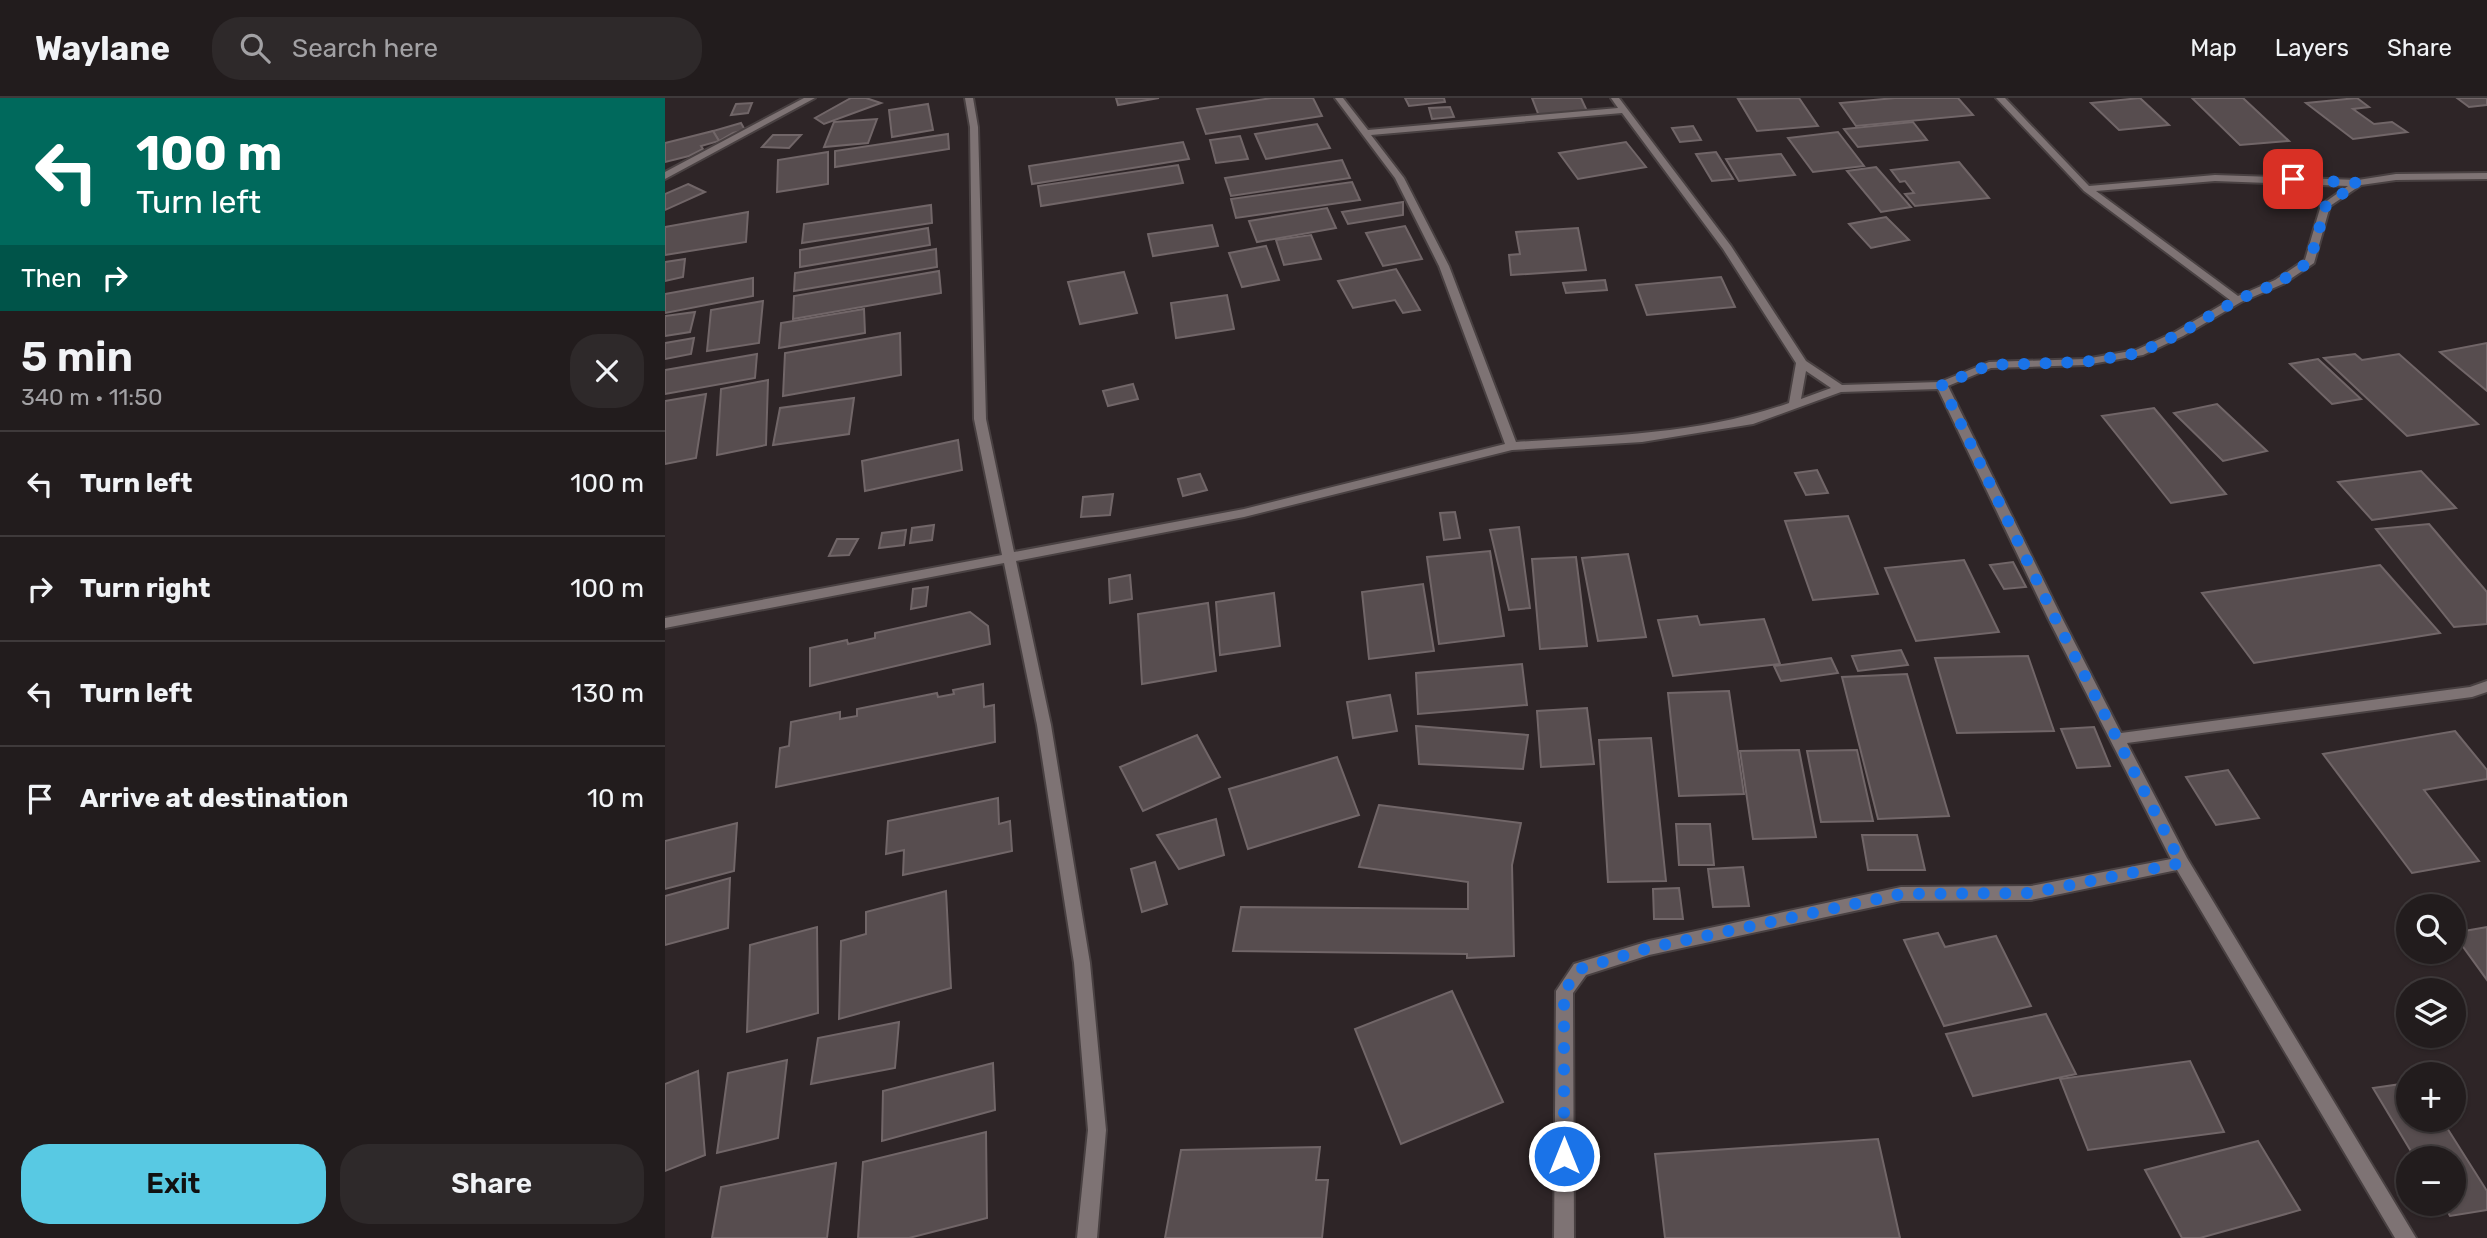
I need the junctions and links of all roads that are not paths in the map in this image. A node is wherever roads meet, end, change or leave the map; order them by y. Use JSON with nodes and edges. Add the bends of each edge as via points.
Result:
{"nodes":[{"id":1,"x":811,"y":98,"type":"edge"},
{"id":2,"x":969,"y":98,"type":"edge"},
{"id":3,"x":1339,"y":98,"type":"edge"},
{"id":4,"x":1615,"y":98,"type":"edge"},
{"id":5,"x":2000,"y":98,"type":"edge"},
{"id":6,"x":1623,"y":110,"type":"junction"},
{"id":7,"x":1365,"y":133,"type":"junction"},
{"id":8,"x":665,"y":176,"type":"edge"},
{"id":9,"x":2487,"y":176,"type":"edge"},
{"id":10,"x":2358,"y":183,"type":"junction"},
{"id":11,"x":2087,"y":189,"type":"junction"},
{"id":12,"x":2237,"y":300,"type":"junction"},
{"id":13,"x":1802,"y":363,"type":"junction"},
{"id":14,"x":1942,"y":385,"type":"junction"},
{"id":15,"x":1840,"y":389,"type":"junction"},
{"id":16,"x":1794,"y":405,"type":"junction"},
{"id":17,"x":1512,"y":446,"type":"junction"},
{"id":18,"x":1008,"y":557,"type":"junction"},
{"id":19,"x":665,"y":622,"type":"edge"},
{"id":20,"x":2487,"y":686,"type":"edge"},
{"id":21,"x":2117,"y":739,"type":"junction"},
{"id":22,"x":2181,"y":863,"type":"junction"},
{"id":23,"x":1087,"y":1238,"type":"edge"},
{"id":24,"x":1564,"y":1238,"type":"edge"},
{"id":25,"x":2406,"y":1238,"type":"edge"}],
"edges":[{"from":1,"to":8,"type":"street"},
{"from":2,"to":18,"type":"street","via":[[974,127],[980,419]]},
{"from":3,"to":7,"type":"street"},
{"from":4,"to":6,"type":"street"},
{"from":5,"to":11,"type":"street"},
{"from":6,"to":7,"type":"street"},
{"from":6,"to":13,"type":"street","via":[[1727,248]]},
{"from":7,"to":17,"type":"street","via":[[1399,178],[1444,266]]},
{"from":9,"to":10,"type":"street","via":[[2396,177]]},
{"from":10,"to":11,"type":"street","via":[[2214,178]]},
{"from":10,"to":12,"type":"street","via":[[2326,205],[2310,261],[2280,282]]},
{"from":11,"to":12,"type":"street"},
{"from":12,"to":14,"type":"street","via":[[2139,353],[2084,362],[1989,365]]},
{"from":13,"to":15,"type":"street"},
{"from":13,"to":16,"type":"street"},
{"from":14,"to":15,"type":"street"},
{"from":14,"to":21,"type":"street"},
{"from":15,"to":16,"type":"street"},
{"from":16,"to":17,"type":"street","via":[[1753,420],[1642,438]]},
{"from":17,"to":18,"type":"street","via":[[1244,513]]},
{"from":18,"to":19,"type":"street"},
{"from":18,"to":23,"type":"street","via":[[1044,725],[1082,963],[1097,1130]]},
{"from":20,"to":21,"type":"street","via":[[2472,692]]},
{"from":21,"to":22,"type":"street"},
{"from":22,"to":24,"type":"street","via":[[2031,893],[1901,894],[1649,948],[1580,969],[1564,991]]},
{"from":22,"to":25,"type":"street"}]}
